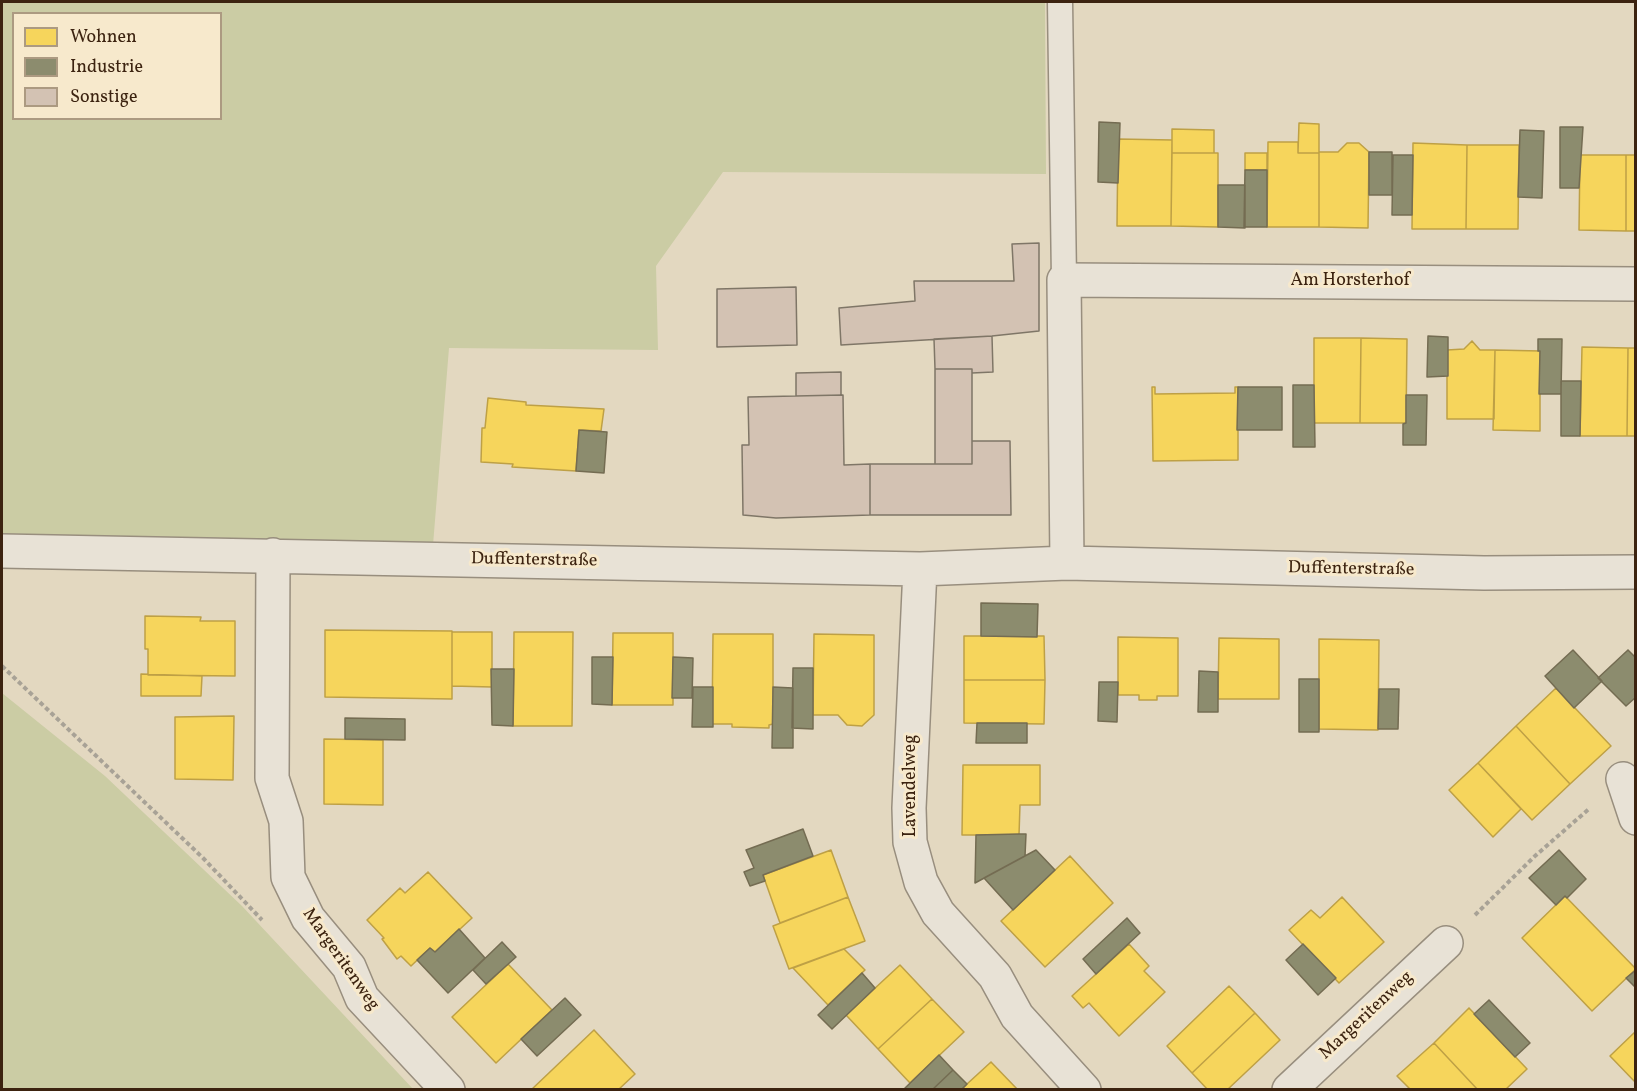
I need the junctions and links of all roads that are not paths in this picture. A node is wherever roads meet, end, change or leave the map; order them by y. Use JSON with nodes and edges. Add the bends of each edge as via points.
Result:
{"nodes":[{"id":1,"x":1060,"y":2,"type":"edge"},
{"id":2,"x":1064,"y":280,"type":"junction"},
{"id":3,"x":1635,"y":284,"type":"edge"},
{"id":4,"x":2,"y":551,"type":"edge"},
{"id":5,"x":273,"y":555,"type":"junction"},
{"id":6,"x":1067,"y":562,"type":"junction"},
{"id":7,"x":920,"y":569,"type":"junction"},
{"id":8,"x":1635,"y":572,"type":"edge"},
{"id":9,"x":1623,"y":779,"type":"road end"},
{"id":10,"x":1635,"y":818,"type":"edge"},
{"id":11,"x":1446,"y":943,"type":"road end"},
{"id":12,"x":448,"y":1089,"type":"edge"},
{"id":13,"x":1084,"y":1089,"type":"edge"},
{"id":14,"x":1288,"y":1089,"type":"edge"}],
"edges":[{"from":1,"to":2,"type":"lane"},
{"from":2,"to":3,"type":"street","name":"Am Horsterhof"},
{"from":2,"to":6,"type":"street"},
{"from":4,"to":5,"type":"street","name":"Duffenterstraße"},
{"from":5,"to":7,"type":"street","name":"Duffenterstraße"},
{"from":5,"to":12,"type":"street","name":"Margeritenweg","via":[[272,778],[286,821],[288,877],[308,918],[349,967],[362,998]]},
{"from":6,"to":7,"type":"street","name":"Duffenterstraße"},
{"from":6,"to":8,"type":"street","name":"Duffenterstraße","via":[[1484,573]]},
{"from":7,"to":13,"type":"street","name":"Lavendelweg","via":[[909,808],[910,842],[921,882],[938,913],[995,976],[1017,1016]]},
{"from":9,"to":10,"type":"street"},
{"from":11,"to":14,"type":"street","name":"Margeritenweg"}]}
